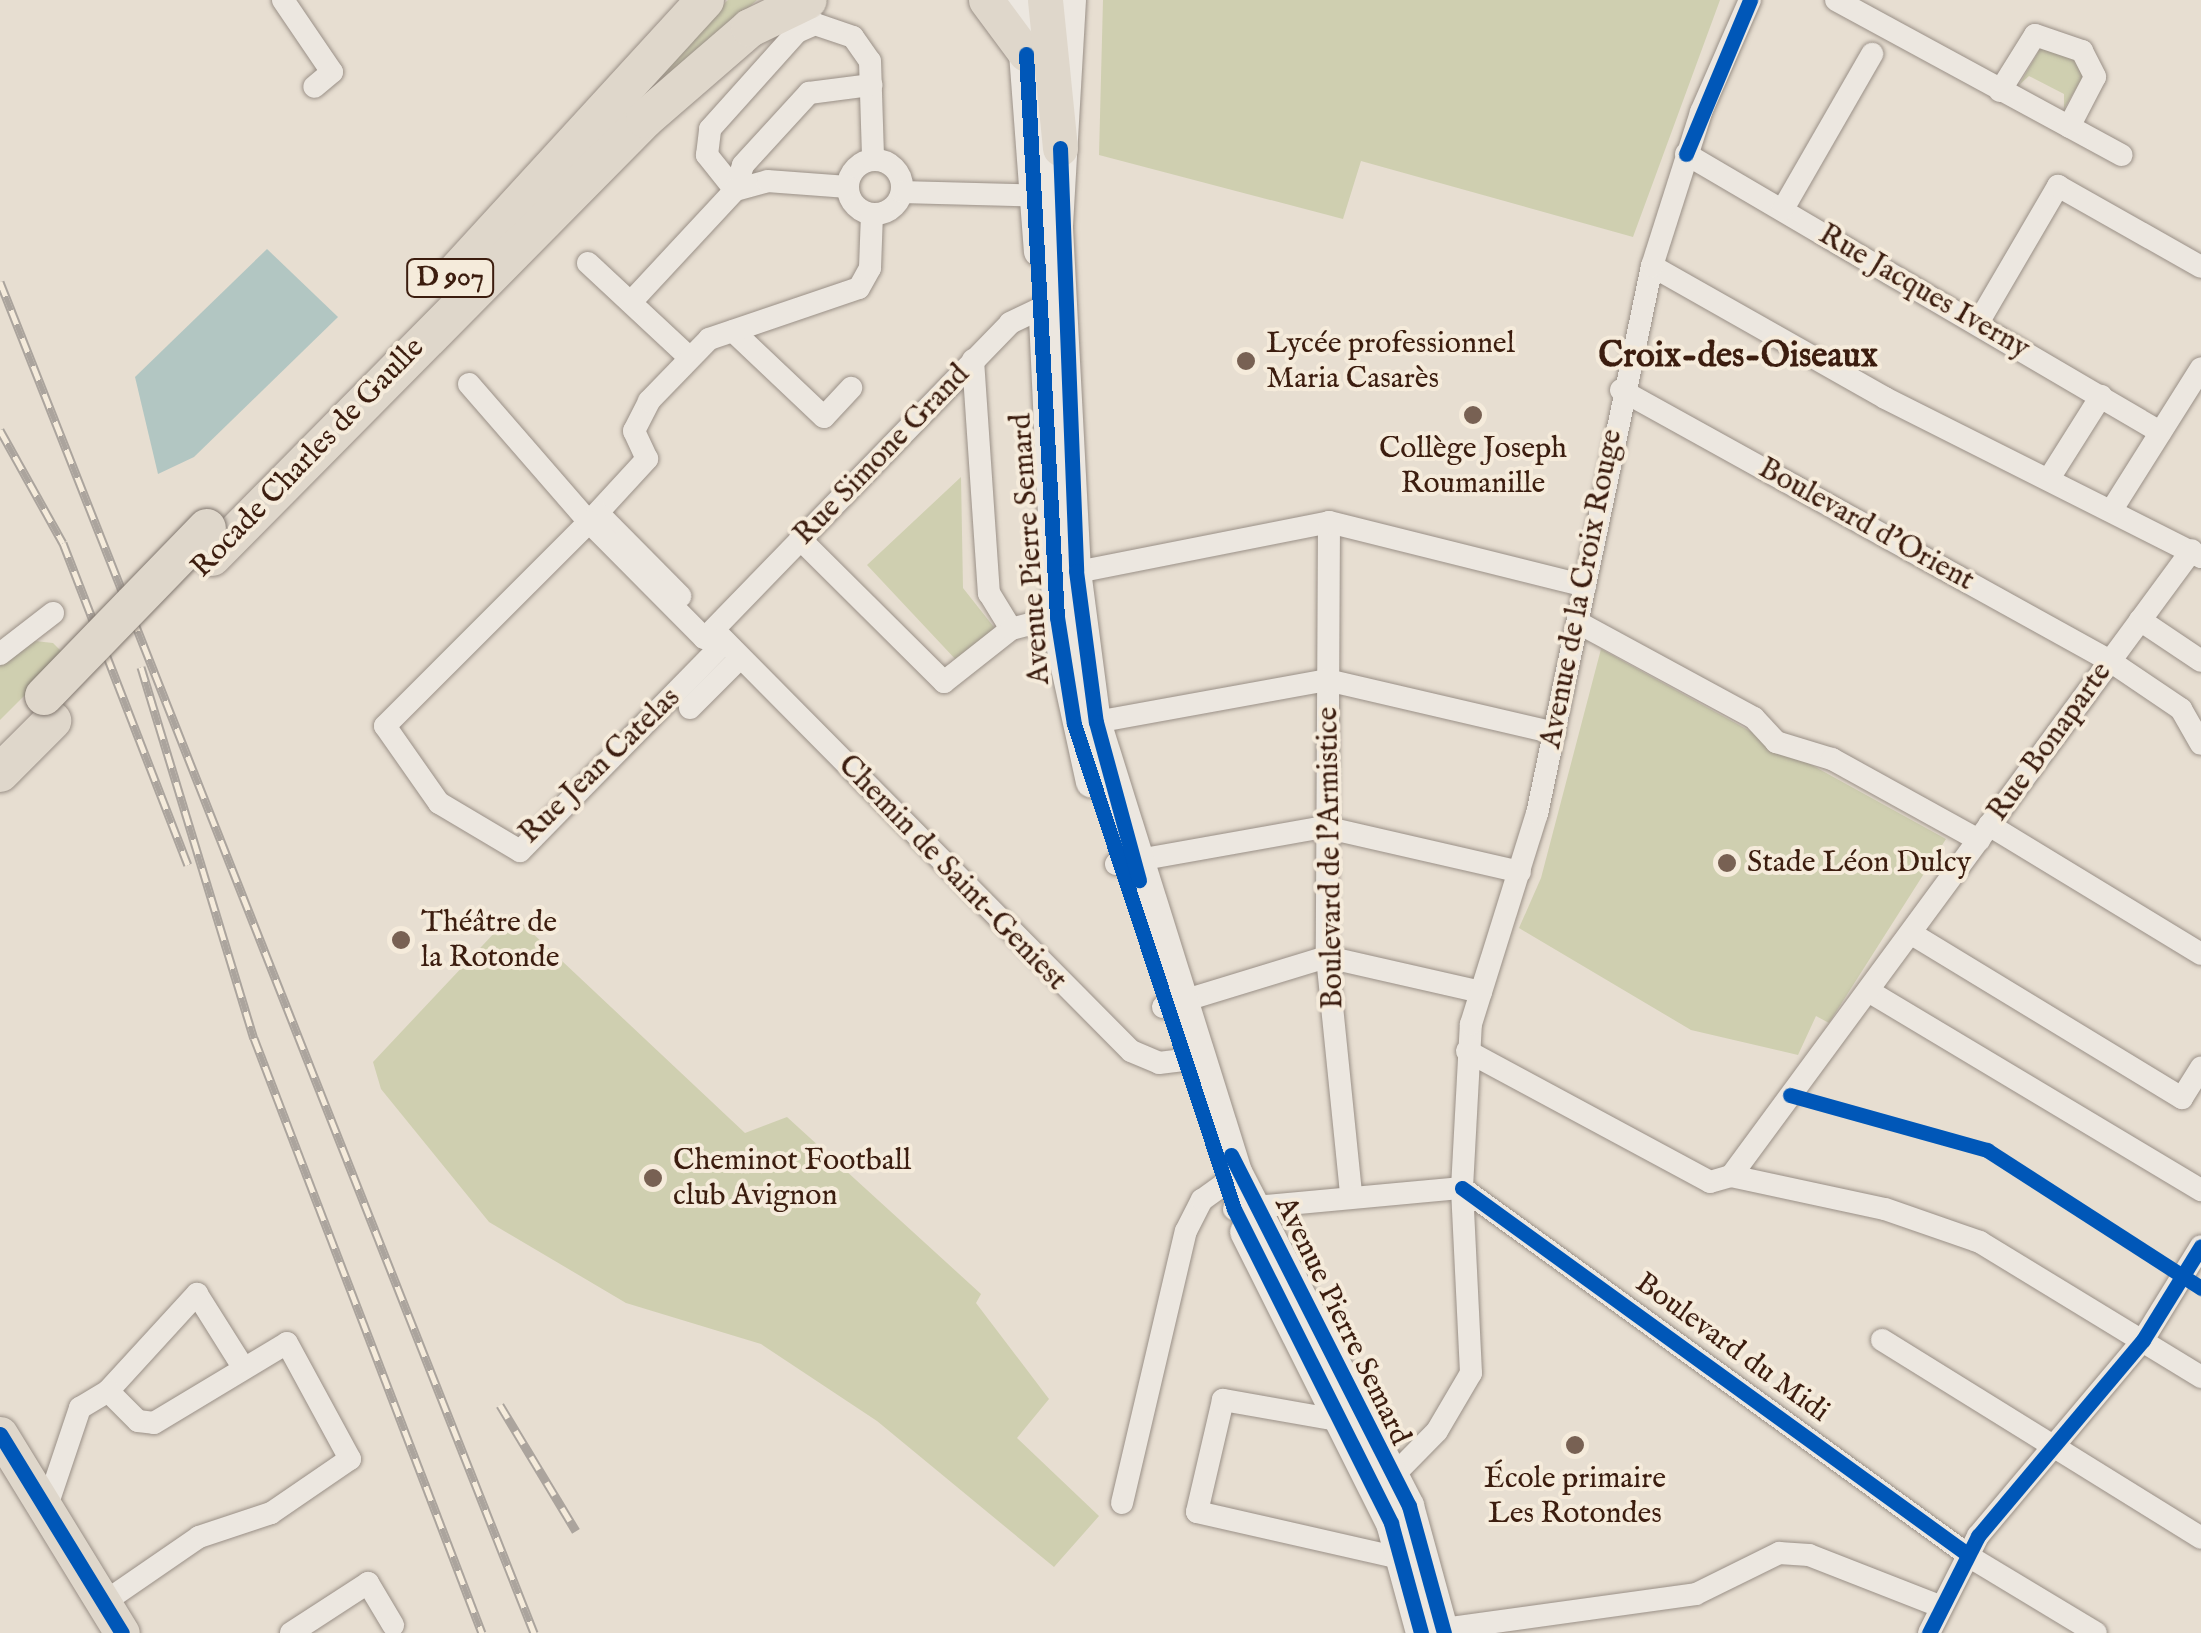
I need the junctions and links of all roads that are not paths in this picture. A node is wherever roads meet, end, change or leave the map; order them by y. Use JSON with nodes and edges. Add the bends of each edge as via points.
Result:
{"nodes":[{"id":1,"x":283,"y":0,"type":"edge"},
{"id":2,"x":705,"y":0,"type":"edge"},
{"id":3,"x":782,"y":0,"type":"edge"},
{"id":4,"x":808,"y":0,"type":"edge"},
{"id":5,"x":986,"y":0,"type":"edge"},
{"id":6,"x":1020,"y":0,"type":"edge"},
{"id":7,"x":1045,"y":0,"type":"edge"},
{"id":8,"x":1071,"y":0,"type":"edge"},
{"id":9,"x":1750,"y":0,"type":"edge"},
{"id":10,"x":1836,"y":0,"type":"edge"},
{"id":11,"x":750,"y":28,"type":"junction"},
{"id":12,"x":1026,"y":54,"type":"junction"},
{"id":13,"x":1872,"y":54,"type":"dead end"},
{"id":14,"x":871,"y":85,"type":"junction"},
{"id":15,"x":314,"y":86,"type":"dead end"},
{"id":16,"x":2000,"y":91,"type":"junction"},
{"id":17,"x":2069,"y":127,"type":"junction"},
{"id":18,"x":1060,"y":148,"type":"junction"},
{"id":19,"x":1686,"y":154,"type":"junction"},
{"id":20,"x":2122,"y":154,"type":"dead end"},
{"id":21,"x":873,"y":159,"type":"junction"},
{"id":22,"x":848,"y":187,"type":"junction"},
{"id":23,"x":735,"y":190,"type":"junction"},
{"id":24,"x":902,"y":192,"type":"junction"},
{"id":25,"x":1047,"y":195,"type":"junction"},
{"id":26,"x":1783,"y":208,"type":"junction"},
{"id":27,"x":872,"y":214,"type":"junction"},
{"id":28,"x":588,"y":262,"type":"dead end"},
{"id":29,"x":1652,"y":266,"type":"junction"},
{"id":30,"x":2201,"y":267,"type":"edge"},
{"id":31,"x":631,"y":302,"type":"junction"},
{"id":32,"x":1052,"y":302,"type":"junction"},
{"id":33,"x":1978,"y":323,"type":"junction"},
{"id":34,"x":734,"y":331,"type":"junction"},
{"id":35,"x":690,"y":358,"type":"junction"},
{"id":36,"x":973,"y":360,"type":"junction"},
{"id":37,"x":2201,"y":368,"type":"edge"},
{"id":38,"x":469,"y":384,"type":"dead end"},
{"id":39,"x":851,"y":388,"type":"dead end"},
{"id":40,"x":1622,"y":390,"type":"junction"},
{"id":41,"x":2101,"y":396,"type":"junction"},
{"id":42,"x":2160,"y":432,"type":"junction"},
{"id":43,"x":2050,"y":477,"type":"junction"},
{"id":44,"x":2113,"y":508,"type":"junction"},
{"id":45,"x":594,"y":518,"type":"junction"},
{"id":46,"x":1329,"y":522,"type":"junction"},
{"id":47,"x":800,"y":539,"type":"junction"},
{"id":48,"x":209,"y":542,"type":"junction"},
{"id":49,"x":2196,"y":553,"type":"edge"},
{"id":50,"x":1065,"y":574,"type":"junction"},
{"id":51,"x":1585,"y":586,"type":"junction"},
{"id":52,"x":53,"y":613,"type":"dead end"},
{"id":53,"x":1057,"y":617,"type":"junction"},
{"id":54,"x":2140,"y":620,"type":"junction"},
{"id":55,"x":1579,"y":623,"type":"junction"},
{"id":56,"x":1011,"y":629,"type":"junction"},
{"id":57,"x":725,"y":644,"type":"junction"},
{"id":58,"x":0,"y":654,"type":"edge"},
{"id":59,"x":2110,"y":661,"type":"junction"},
{"id":60,"x":2201,"y":661,"type":"edge"},
{"id":61,"x":1327,"y":680,"type":"junction"},
{"id":62,"x":690,"y":708,"type":"dead end"},
{"id":63,"x":48,"y":709,"type":"junction"},
{"id":64,"x":1096,"y":722,"type":"junction"},
{"id":65,"x":1555,"y":733,"type":"junction"},
{"id":66,"x":0,"y":742,"type":"edge"},
{"id":67,"x":2201,"y":744,"type":"edge"},
{"id":68,"x":0,"y":774,"type":"edge"},
{"id":69,"x":1324,"y":827,"type":"junction"},
{"id":70,"x":1984,"y":833,"type":"junction"},
{"id":71,"x":1124,"y":862,"type":"junction"},
{"id":72,"x":1520,"y":872,"type":"junction"},
{"id":73,"x":1912,"y":934,"type":"junction"},
{"id":74,"x":2201,"y":954,"type":"edge"},
{"id":75,"x":1327,"y":957,"type":"junction"},
{"id":76,"x":1481,"y":992,"type":"junction"},
{"id":77,"x":1870,"y":992,"type":"junction"},
{"id":78,"x":1172,"y":1004,"type":"junction"},
{"id":79,"x":1467,"y":1051,"type":"junction"},
{"id":80,"x":1190,"y":1060,"type":"junction"},
{"id":81,"x":2201,"y":1066,"type":"edge"},
{"id":82,"x":1731,"y":1176,"type":"junction"},
{"id":83,"x":1462,"y":1188,"type":"junction"},
{"id":84,"x":2201,"y":1190,"type":"edge"},
{"id":85,"x":1238,"y":1193,"type":"junction"},
{"id":86,"x":1352,"y":1193,"type":"junction"},
{"id":87,"x":2201,"y":1246,"type":"edge"},
{"id":88,"x":1882,"y":1340,"type":"dead end"},
{"id":89,"x":2143,"y":1340,"type":"junction"},
{"id":90,"x":242,"y":1368,"type":"junction"},
{"id":91,"x":2201,"y":1377,"type":"edge"},
{"id":92,"x":108,"y":1391,"type":"junction"},
{"id":93,"x":1337,"y":1420,"type":"junction"},
{"id":94,"x":2054,"y":1447,"type":"junction"},
{"id":95,"x":4,"y":1453,"type":"edge"},
{"id":96,"x":1383,"y":1486,"type":"junction"},
{"id":97,"x":1122,"y":1503,"type":"dead end"},
{"id":98,"x":46,"y":1509,"type":"junction"},
{"id":99,"x":2201,"y":1538,"type":"edge"},
{"id":100,"x":1968,"y":1554,"type":"junction"},
{"id":101,"x":1398,"y":1558,"type":"junction"},
{"id":102,"x":104,"y":1603,"type":"junction"},
{"id":103,"x":1939,"y":1606,"type":"junction"},
{"id":104,"x":392,"y":1625,"type":"dead end"},
{"id":105,"x":1436,"y":1632,"type":"edge"},
{"id":106,"x":122,"y":1633,"type":"edge"},
{"id":107,"x":292,"y":1633,"type":"edge"},
{"id":108,"x":1929,"y":1633,"type":"edge"},
{"id":109,"x":2096,"y":1633,"type":"edge"}],
"edges":[{"from":1,"to":15,"type":"street","via":[[332,72]]},
{"from":2,"to":48,"type":"highway","name":"Rocade Charles de Gaulle","number":"D 907","via":[[662,39]]},
{"from":3,"to":11,"type":"main road"},
{"from":4,"to":11,"type":"highway","name":"Rocade Charles de Gaulle","number":"D 907"},
{"from":5,"to":12,"type":"main road"},
{"from":6,"to":12,"type":"main road","name":"Avenue Pierre Semard"},
{"from":7,"to":18,"type":"main road"},
{"from":8,"to":18,"type":"main road","name":"Avenue Pierre Semard"},
{"from":9,"to":19,"type":"street","name":"Avenue de la Croix Rouge"},
{"from":10,"to":16,"type":"street"},
{"from":11,"to":48,"type":"highway","name":"Rocade Charles de Gaulle","number":"D 907","via":[[645,118]]},
{"from":12,"to":25,"type":"main road","name":"Avenue Pierre Semard"},
{"from":13,"to":26,"type":"street"},
{"from":14,"to":21,"type":"street"},
{"from":14,"to":23,"type":"street","via":[[809,92],[743,166]]},
{"from":14,"to":23,"type":"street","via":[[870,61],[853,37],[815,24],[796,32],[710,129],[707,155]]},
{"from":16,"to":17,"type":"street"},
{"from":16,"to":17,"type":"street","via":[[2035,36],[2082,51],[2094,76]]},
{"from":17,"to":20,"type":"street"},
{"from":18,"to":25,"type":"main road","name":"Avenue Pierre Semard"},
{"from":19,"to":26,"type":"street","name":"Rue Jacques Iverny"},
{"from":19,"to":29,"type":"street","name":"Avenue de la Croix Rouge"},
{"from":21,"to":22,"type":"street","via":[[856,166]]},
{"from":21,"to":24,"type":"street","via":[[895,168]]},
{"from":22,"to":23,"type":"street","via":[[768,181]]},
{"from":22,"to":27,"type":"street"},
{"from":23,"to":31,"type":"street"},
{"from":24,"to":25,"type":"street"},
{"from":24,"to":27,"type":"street"},
{"from":25,"to":32,"type":"main road","name":"Avenue Pierre Semard"},
{"from":26,"to":33,"type":"street","name":"Rue Jacques Iverny"},
{"from":27,"to":34,"type":"street","via":[[870,268],[859,288]]},
{"from":28,"to":31,"type":"street"},
{"from":29,"to":40,"type":"street","name":"Avenue de la Croix Rouge"},
{"from":29,"to":43,"type":"street","via":[[1886,398]]},
{"from":30,"to":33,"type":"street","via":[[2058,186]]},
{"from":31,"to":35,"type":"street"},
{"from":32,"to":36,"type":"street","name":"Rue Simone Grand","via":[[1020,315]]},
{"from":32,"to":50,"type":"main road","name":"Avenue Pierre Semard"},
{"from":33,"to":41,"type":"street","name":"Rue Jacques Iverny"},
{"from":34,"to":35,"type":"street"},
{"from":34,"to":39,"type":"street","via":[[824,418]]},
{"from":35,"to":45,"type":"street","via":[[640,415],[634,431],[646,460]]},
{"from":36,"to":47,"type":"street","name":"Rue Simone Grand"},
{"from":36,"to":56,"type":"street","via":[[989,593]]},
{"from":37,"to":42,"type":"street"},
{"from":38,"to":45,"type":"street","name":"Chemin de Saint-Geniest"},
{"from":40,"to":51,"type":"street","name":"Avenue de la Croix Rouge"},
{"from":40,"to":59,"type":"street","name":"Boulevard d'Orient"},
{"from":41,"to":42,"type":"street","name":"Rue Jacques Iverny"},
{"from":41,"to":43,"type":"street"},
{"from":42,"to":44,"type":"street"},
{"from":43,"to":44,"type":"street"},
{"from":44,"to":49,"type":"street"},
{"from":45,"to":57,"type":"street","name":"Chemin de Saint-Geniest"},
{"from":45,"to":57,"type":"street","name":"Rue Jean Catelas","via":[[384,726],[439,803],[520,851]]},
{"from":46,"to":50,"type":"street"},
{"from":46,"to":51,"type":"street"},
{"from":46,"to":61,"type":"street","name":"Boulevard de l'Armistice"},
{"from":47,"to":56,"type":"street","via":[[944,682]]},
{"from":47,"to":57,"type":"street","name":"Rue Simone Grand"},
{"from":48,"to":63,"type":"highway","name":"Rocade Charles de Gaulle","number":"D 907","bridge":true},
{"from":49,"to":54,"type":"street","name":"Rue Bonaparte"},
{"from":50,"to":53,"type":"main road","name":"Avenue Pierre Semard"},
{"from":50,"to":64,"type":"main road","name":"Avenue Pierre Semard"},
{"from":51,"to":55,"type":"street","name":"Avenue de la Croix Rouge"},
{"from":52,"to":58,"type":"street"},
{"from":53,"to":56,"type":"street"},
{"from":53,"to":71,"type":"main road","name":"Avenue Pierre Semard","via":[[1074,724]]},
{"from":54,"to":59,"type":"street","name":"Rue Bonaparte"},
{"from":54,"to":60,"type":"street"},
{"from":55,"to":65,"type":"street","name":"Avenue de la Croix Rouge"},
{"from":55,"to":70,"type":"street","via":[[1754,718],[1776,742],[1832,759]]},
{"from":57,"to":62,"type":"street"},
{"from":57,"to":80,"type":"street","name":"Chemin de Saint-Geniest","via":[[1106,1028],[1143,1060]]},
{"from":59,"to":67,"type":"street","name":"Boulevard d'Orient","via":[[2182,710]]},
{"from":59,"to":70,"type":"street","name":"Rue Bonaparte"},
{"from":61,"to":64,"type":"street"},
{"from":61,"to":65,"type":"street"},
{"from":61,"to":69,"type":"street","name":"Boulevard de l'Armistice"},
{"from":63,"to":66,"type":"highway","name":"Rocade Charles de Gaulle","number":"D 907"},
{"from":63,"to":68,"type":"highway","name":"Rocade Charles de Gaulle","number":"D 907"},
{"from":64,"to":71,"type":"main road","name":"Avenue Pierre Semard"},
{"from":65,"to":72,"type":"street","name":"Avenue de la Croix Rouge"},
{"from":69,"to":71,"type":"street"},
{"from":69,"to":72,"type":"street"},
{"from":69,"to":75,"type":"street","name":"Boulevard de l'Armistice"},
{"from":70,"to":73,"type":"street","name":"Rue Bonaparte"},
{"from":70,"to":74,"type":"street"},
{"from":71,"to":78,"type":"main road","name":"Avenue Pierre Semard"},
{"from":72,"to":76,"type":"street","name":"Avenue de la Croix Rouge"},
{"from":73,"to":77,"type":"street","name":"Rue Bonaparte"},
{"from":73,"to":81,"type":"street","via":[[2182,1098]]},
{"from":75,"to":76,"type":"street"},
{"from":75,"to":78,"type":"street"},
{"from":75,"to":86,"type":"street","name":"Boulevard de l'Armistice"},
{"from":76,"to":79,"type":"street","name":"Avenue de la Croix Rouge"},
{"from":77,"to":82,"type":"street","name":"Rue Bonaparte"},
{"from":77,"to":84,"type":"street"},
{"from":78,"to":80,"type":"main road","name":"Avenue Pierre Semard"},
{"from":79,"to":82,"type":"street","via":[[1710,1182]]},
{"from":79,"to":83,"type":"street","name":"Avenue de la Croix Rouge"},
{"from":80,"to":85,"type":"main road","name":"Avenue Pierre Semard"},
{"from":82,"to":89,"type":"street","via":[[1885,1210],[1980,1242]]},
{"from":83,"to":86,"type":"street"},
{"from":83,"to":96,"type":"street","name":"Avenue de la Croix Rouge","via":[[1472,1373],[1438,1431]]},
{"from":83,"to":100,"type":"street","name":"Boulevard du Midi"},
{"from":85,"to":86,"type":"street"},
{"from":85,"to":93,"type":"main road","name":"Avenue Pierre Semard"},
{"from":85,"to":96,"type":"main road","name":"Avenue Pierre Semard"},
{"from":85,"to":97,"type":"street","via":[[1186,1230]]},
{"from":87,"to":89,"type":"street"},
{"from":88,"to":94,"type":"street"},
{"from":89,"to":91,"type":"street"},
{"from":89,"to":94,"type":"street"},
{"from":90,"to":92,"type":"street","via":[[154,1423],[138,1422]]},
{"from":90,"to":92,"type":"street","via":[[197,1294]]},
{"from":90,"to":102,"type":"street","via":[[287,1343],[350,1459],[270,1513],[199,1538]]},
{"from":92,"to":98,"type":"street","via":[[80,1408]]},
{"from":93,"to":96,"type":"main road","name":"Avenue Pierre Semard"},
{"from":93,"to":101,"type":"street","via":[[1223,1400],[1197,1512]]},
{"from":94,"to":99,"type":"street"},
{"from":94,"to":100,"type":"street"},
{"from":95,"to":98,"type":"main road"},
{"from":96,"to":101,"type":"main road","name":"Avenue Pierre Semard"},
{"from":96,"to":105,"type":"main road","name":"Avenue Pierre Semard","via":[[1414,1516]]},
{"from":98,"to":102,"type":"main road"},
{"from":100,"to":103,"type":"street"},
{"from":100,"to":109,"type":"street","name":"Boulevard du Midi"},
{"from":101,"to":105,"type":"main road","name":"Avenue Pierre Semard"},
{"from":102,"to":106,"type":"main road"},
{"from":103,"to":105,"type":"street","via":[[1809,1555],[1778,1553],[1696,1594]]},
{"from":103,"to":108,"type":"street"},
{"from":104,"to":107,"type":"street","via":[[368,1583]]}]}
